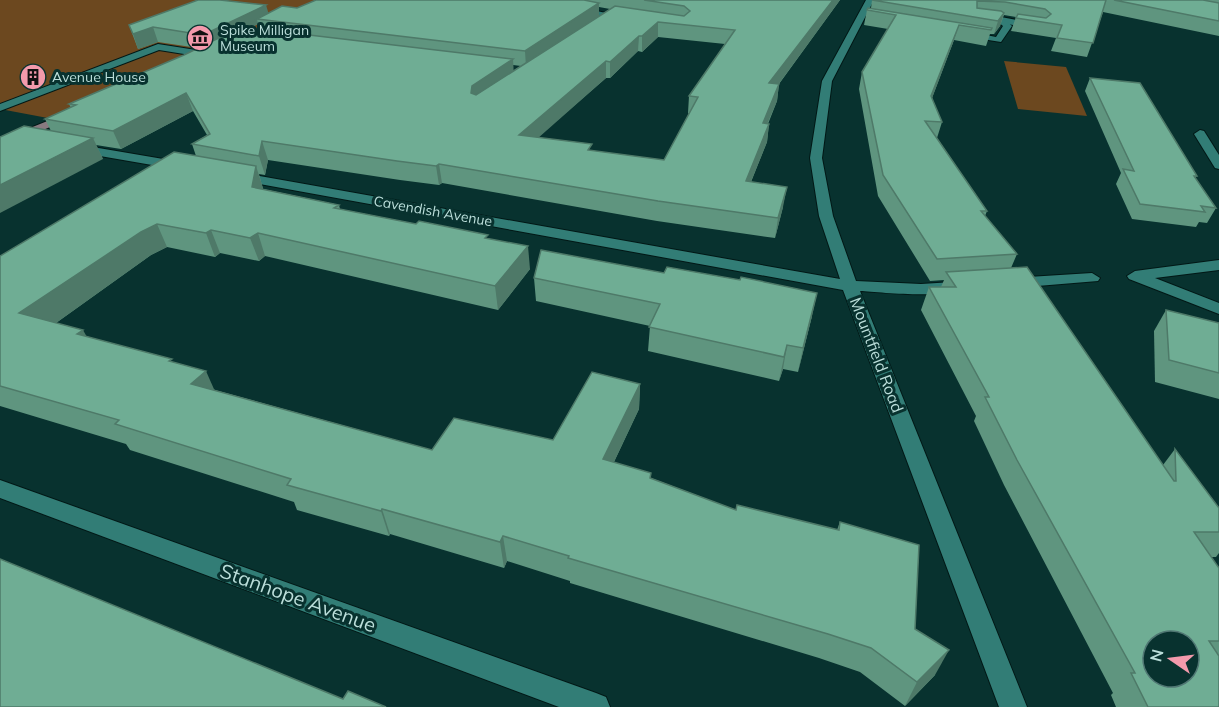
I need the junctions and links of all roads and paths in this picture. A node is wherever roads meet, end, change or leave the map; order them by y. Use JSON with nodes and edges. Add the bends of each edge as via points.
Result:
{"nodes":[{"id":1,"x":530,"y":0,"type":"edge"},
{"id":2,"x":870,"y":0,"type":"edge"},
{"id":3,"x":612,"y":15,"type":"junction"},
{"id":4,"x":624,"y":16,"type":"edge"},
{"id":5,"x":978,"y":16,"type":"edge"},
{"id":6,"x":1001,"y":20,"type":"junction"},
{"id":7,"x":603,"y":21,"type":"edge"},
{"id":8,"x":1040,"y":27,"type":"edge"},
{"id":9,"x":952,"y":32,"type":"edge"},
{"id":10,"x":214,"y":53,"type":"joint"},
{"id":11,"x":194,"y":63,"type":"edge"},
{"id":12,"x":0,"y":108,"type":"edge"},
{"id":13,"x":78,"y":112,"type":"edge"},
{"id":14,"x":1200,"y":134,"type":"dead end"},
{"id":15,"x":17,"y":137,"type":"junction"},
{"id":16,"x":40,"y":141,"type":"edge"},
{"id":17,"x":0,"y":144,"type":"edge"},
{"id":18,"x":64,"y":146,"type":"edge"},
{"id":19,"x":1215,"y":150,"type":"edge"},
{"id":20,"x":1219,"y":165,"type":"edge"},
{"id":21,"x":193,"y":169,"type":"edge"},
{"id":22,"x":228,"y":175,"type":"edge"},
{"id":23,"x":1219,"y":265,"type":"edge"},
{"id":24,"x":1092,"y":278,"type":"dead end"},
{"id":25,"x":1001,"y":284,"type":"edge"},
{"id":26,"x":850,"y":286,"type":"junction"},
{"id":27,"x":966,"y":286,"type":"edge"},
{"id":28,"x":1219,"y":309,"type":"edge"},
{"id":29,"x":0,"y":489,"type":"edge"},
{"id":30,"x":596,"y":707,"type":"edge"},
{"id":31,"x":1013,"y":707,"type":"edge"}],
"edges":[{"from":1,"to":3,"type":"street"},
{"from":2,"to":26,"type":"street","name":"Mountfield Road","via":[[866,18],[826,81],[816,158],[826,216]]},
{"from":3,"to":4,"type":"street"},
{"from":3,"to":7,"type":"street"},
{"from":5,"to":6,"type":"street"},
{"from":6,"to":8,"type":"street"},
{"from":6,"to":9,"type":"street","via":[[1008,26],[998,40]]},
{"from":10,"to":11,"type":"main road"},
{"from":10,"to":12,"type":"street","via":[[158,47]]},
{"from":13,"to":15,"type":"main road"},
{"from":14,"to":19,"type":"street"},
{"from":15,"to":16,"type":"street"},
{"from":15,"to":17,"type":"main road"},
{"from":18,"to":21,"type":"street"},
{"from":19,"to":20,"type":"street"},
{"from":22,"to":26,"type":"street","name":"Cavendish Avenue"},
{"from":23,"to":28,"type":"street","via":[[1135,276]]},
{"from":24,"to":25,"type":"street"},
{"from":26,"to":27,"type":"street","name":"Cavendish Avenue"},
{"from":26,"to":31,"type":"street","name":"Mountfield Road"},
{"from":29,"to":30,"type":"street","name":"Stanhope Avenue"}]}
